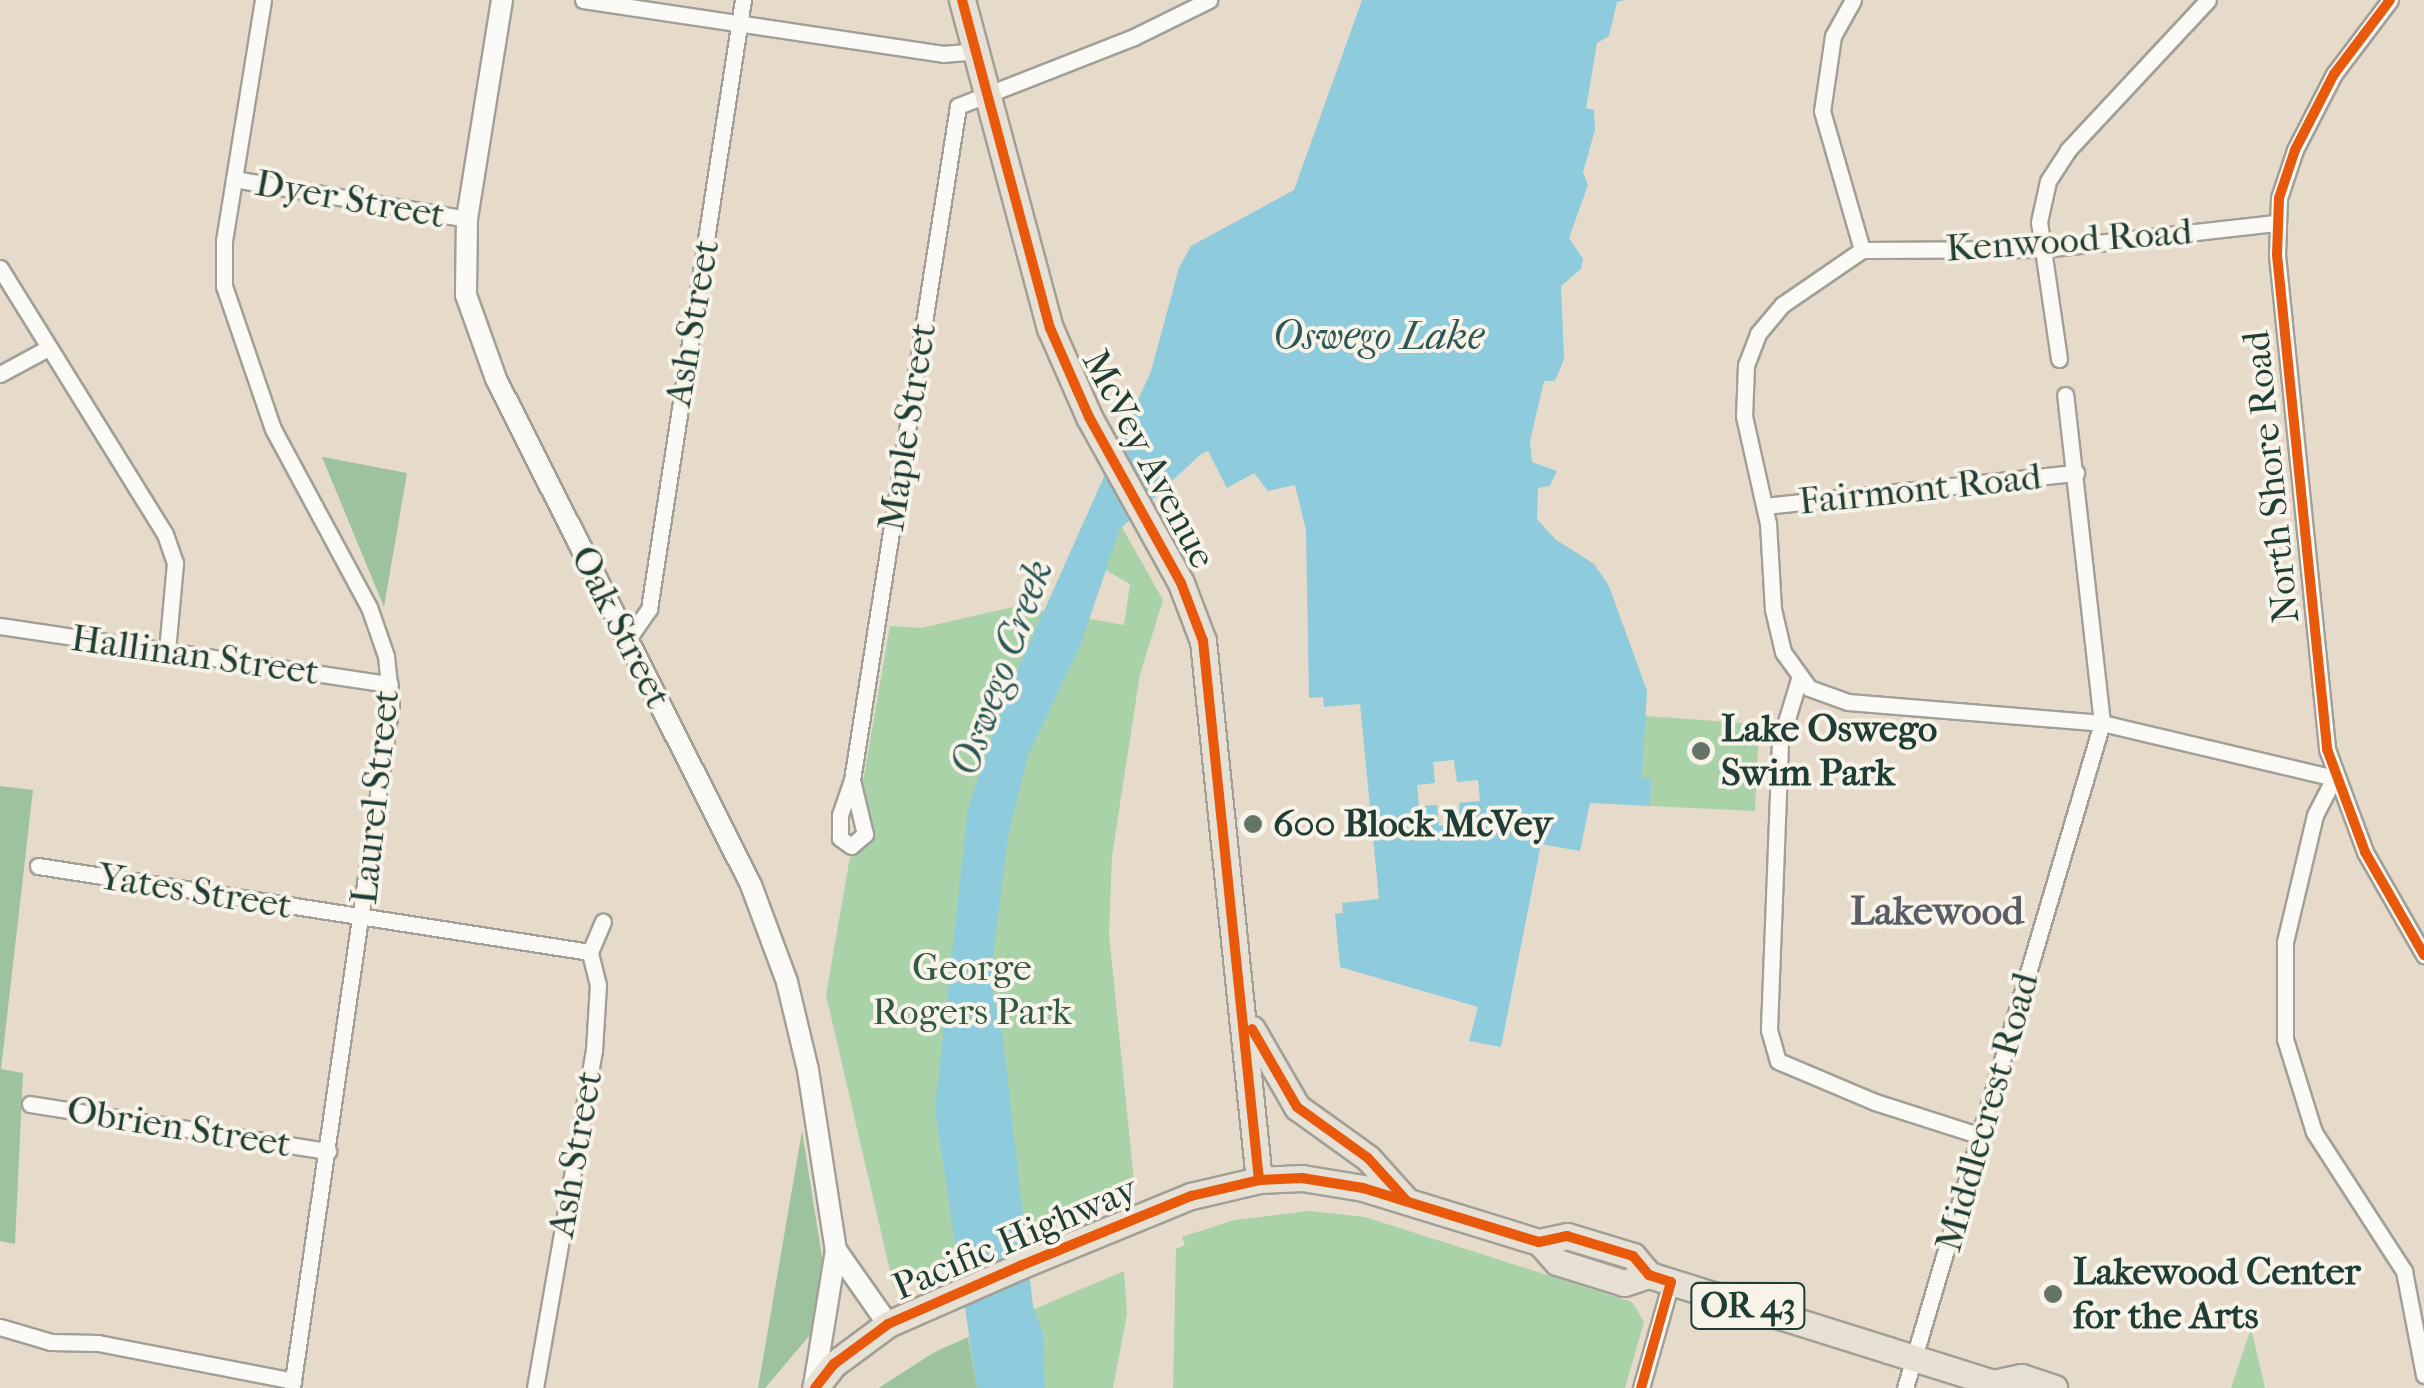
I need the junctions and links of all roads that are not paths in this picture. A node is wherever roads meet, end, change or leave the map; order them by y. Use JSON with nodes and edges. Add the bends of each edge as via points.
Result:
{"nodes":[{"id":1,"x":263,"y":0,"type":"edge"},
{"id":2,"x":502,"y":0,"type":"edge"},
{"id":3,"x":583,"y":0,"type":"edge"},
{"id":4,"x":744,"y":0,"type":"edge"},
{"id":5,"x":962,"y":0,"type":"edge"},
{"id":6,"x":1209,"y":0,"type":"edge"},
{"id":7,"x":1853,"y":0,"type":"edge"},
{"id":8,"x":2208,"y":0,"type":"edge"},
{"id":9,"x":2390,"y":0,"type":"edge"},
{"id":10,"x":740,"y":23,"type":"junction"},
{"id":11,"x":975,"y":51,"type":"junction"},
{"id":12,"x":986,"y":90,"type":"junction"},
{"id":13,"x":234,"y":180,"type":"junction"},
{"id":14,"x":467,"y":219,"type":"junction"},
{"id":15,"x":2276,"y":224,"type":"junction"},
{"id":16,"x":2044,"y":249,"type":"junction"},
{"id":17,"x":1862,"y":250,"type":"junction"},
{"id":18,"x":0,"y":268,"type":"edge"},
{"id":19,"x":48,"y":348,"type":"junction"},
{"id":20,"x":2060,"y":359,"type":"dead end"},
{"id":21,"x":0,"y":374,"type":"edge"},
{"id":22,"x":2065,"y":395,"type":"dead end"},
{"id":23,"x":2076,"y":472,"type":"junction"},
{"id":24,"x":1765,"y":506,"type":"junction"},
{"id":25,"x":0,"y":626,"type":"edge"},
{"id":26,"x":628,"y":640,"type":"junction"},
{"id":27,"x":167,"y":651,"type":"junction"},
{"id":28,"x":1800,"y":676,"type":"junction"},
{"id":29,"x":390,"y":684,"type":"junction"},
{"id":30,"x":2102,"y":722,"type":"junction"},
{"id":31,"x":2334,"y":778,"type":"junction"},
{"id":32,"x":852,"y":780,"type":"dead end"},
{"id":33,"x":38,"y":866,"type":"dead end"},
{"id":34,"x":362,"y":918,"type":"junction"},
{"id":35,"x":603,"y":922,"type":"dead end"},
{"id":36,"x":590,"y":952,"type":"junction"},
{"id":37,"x":2424,"y":955,"type":"edge"},
{"id":38,"x":1244,"y":1014,"type":"junction"},
{"id":39,"x":30,"y":1104,"type":"dead end"},
{"id":40,"x":1981,"y":1136,"type":"junction"},
{"id":41,"x":328,"y":1151,"type":"junction"},
{"id":42,"x":1260,"y":1180,"type":"junction"},
{"id":43,"x":1406,"y":1200,"type":"junction"},
{"id":44,"x":836,"y":1250,"type":"junction"},
{"id":45,"x":1660,"y":1278,"type":"junction"},
{"id":46,"x":898,"y":1319,"type":"junction"},
{"id":47,"x":0,"y":1327,"type":"edge"},
{"id":48,"x":1913,"y":1358,"type":"junction"},
{"id":49,"x":2424,"y":1375,"type":"edge"},
{"id":50,"x":293,"y":1384,"type":"edge"},
{"id":51,"x":1996,"y":1385,"type":"edge"},
{"id":52,"x":535,"y":1388,"type":"edge"},
{"id":53,"x":814,"y":1388,"type":"edge"},
{"id":54,"x":1640,"y":1388,"type":"edge"},
{"id":55,"x":1904,"y":1388,"type":"edge"},
{"id":56,"x":2054,"y":1388,"type":"edge"}],
"edges":[{"from":1,"to":13,"type":"street","name":"Laurel Street"},
{"from":2,"to":14,"type":"street","name":"Oak Street"},
{"from":3,"to":10,"type":"street"},
{"from":4,"to":10,"type":"street","name":"Ash Street"},
{"from":5,"to":11,"type":"main road","name":"McVey Avenue"},
{"from":6,"to":12,"type":"street","via":[[1134,37]]},
{"from":7,"to":17,"type":"street","via":[[1832,36],[1822,110]]},
{"from":8,"to":16,"type":"street","via":[[2058,162],[2040,204]]},
{"from":9,"to":15,"type":"street","name":"North Shore Road","via":[[2320,97],[2286,172]]},
{"from":10,"to":11,"type":"street","via":[[943,54]]},
{"from":10,"to":26,"type":"street","name":"Ash Street","via":[[687,329],[649,609]]},
{"from":11,"to":12,"type":"main road","name":"McVey Avenue"},
{"from":12,"to":32,"type":"street","name":"Maple Street","via":[[963,99],[956,113]]},
{"from":12,"to":38,"type":"main road","name":"McVey Avenue","via":[[1050,328],[1189,602],[1208,658]]},
{"from":13,"to":14,"type":"street","name":"Dyer Street"},
{"from":13,"to":29,"type":"street","name":"Laurel Street","via":[[223,260],[232,317],[273,429],[369,606]]},
{"from":14,"to":26,"type":"street","name":"Oak Street","via":[[464,278],[478,335]]},
{"from":15,"to":16,"type":"street","name":"Kenwood Road"},
{"from":15,"to":31,"type":"street","name":"North Shore Road","via":[[2322,720]]},
{"from":16,"to":17,"type":"street","name":"Kenwood Road"},
{"from":16,"to":20,"type":"street"},
{"from":17,"to":24,"type":"street","via":[[1782,306],[1751,349],[1742,399]]},
{"from":18,"to":19,"type":"street"},
{"from":19,"to":21,"type":"street"},
{"from":19,"to":27,"type":"street","via":[[165,534],[176,564]]},
{"from":22,"to":23,"type":"street","name":"Middlecrest Road"},
{"from":23,"to":24,"type":"street","name":"Fairmont Road"},
{"from":23,"to":30,"type":"street","name":"Middlecrest Road"},
{"from":24,"to":28,"type":"street","via":[[1773,609],[1784,652]]},
{"from":25,"to":27,"type":"street","name":"Hallinan Street"},
{"from":26,"to":44,"type":"street","name":"Oak Street","via":[[751,885],[787,982]]},
{"from":27,"to":29,"type":"street","name":"Hallinan Street"},
{"from":28,"to":30,"type":"street","via":[[1824,696],[1848,702]]},
{"from":28,"to":40,"type":"street","via":[[1780,742],[1768,1030],[1778,1061]]},
{"from":29,"to":34,"type":"street","name":"Laurel Street"},
{"from":30,"to":31,"type":"street"},
{"from":30,"to":40,"type":"street","name":"Middlecrest Road"},
{"from":31,"to":37,"type":"street","name":"North Shore Road","via":[[2366,852]]},
{"from":31,"to":49,"type":"street","via":[[2315,815],[2284,942],[2284,1039],[2314,1132],[2404,1271]]},
{"from":33,"to":34,"type":"street","name":"Yates Street"},
{"from":34,"to":36,"type":"street","name":"Yates Street"},
{"from":34,"to":41,"type":"street","name":"Laurel Street"},
{"from":35,"to":36,"type":"street"},
{"from":36,"to":52,"type":"street","name":"Ash Street","via":[[598,985],[594,1050]]},
{"from":38,"to":42,"type":"main road","name":"McVey Avenue"},
{"from":38,"to":43,"type":"main road","name":"McVey Avenue","via":[[1297,1106],[1368,1158]]},
{"from":39,"to":41,"type":"street","name":"Obrien Street"},
{"from":40,"to":48,"type":"street","name":"Middlecrest Road"},
{"from":41,"to":50,"type":"street","name":"Laurel Street"},
{"from":42,"to":43,"type":"main road","number":"OR 43","via":[[1332,1182]]},
{"from":42,"to":46,"type":"main road","name":"Pacific Highway","number":"OR 43","via":[[1190,1196]]},
{"from":43,"to":45,"type":"main road","number":"OR 43","via":[[1539,1242],[1557,1262],[1624,1282]]},
{"from":44,"to":46,"type":"street","name":"Oak Street"},
{"from":44,"to":53,"type":"street","name":"Oak Street"},
{"from":45,"to":48,"type":"main road","number":"OR 43"},
{"from":45,"to":54,"type":"street"},
{"from":46,"to":53,"type":"main road","name":"Pacific Highway","number":"OR 43","via":[[834,1364]]},
{"from":47,"to":50,"type":"street"},
{"from":48,"to":51,"type":"main road","number":"OR 43"},
{"from":48,"to":55,"type":"street","name":"Middlecrest Road"},
{"from":51,"to":56,"type":"main road","number":"OR 43","via":[[2021,1378]]}]}
